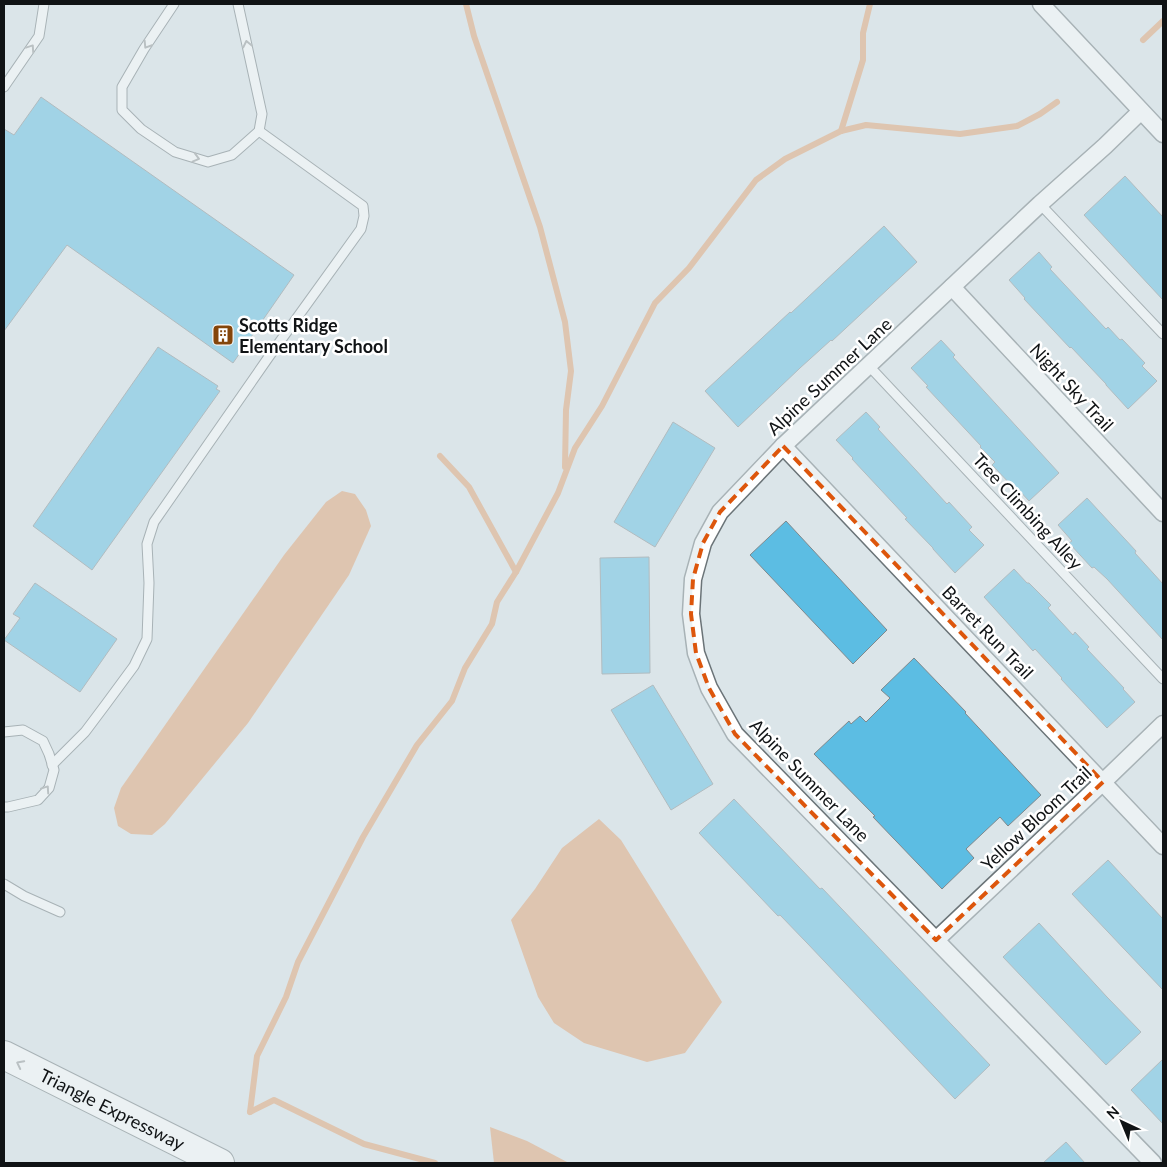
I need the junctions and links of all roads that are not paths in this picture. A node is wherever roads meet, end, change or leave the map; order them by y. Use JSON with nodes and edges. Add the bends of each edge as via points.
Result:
{"nodes":[{"id":1,"x":44,"y":4,"type":"edge"},
{"id":2,"x":174,"y":4,"type":"edge"},
{"id":3,"x":238,"y":4,"type":"edge"},
{"id":4,"x":1041,"y":4,"type":"edge"},
{"id":5,"x":4,"y":87,"type":"edge"},
{"id":6,"x":1141,"y":111,"type":"junction"},
{"id":7,"x":259,"y":131,"type":"junction"},
{"id":8,"x":1163,"y":134,"type":"edge"},
{"id":9,"x":1040,"y":204,"type":"junction"},
{"id":10,"x":952,"y":288,"type":"junction"},
{"id":11,"x":1163,"y":334,"type":"edge"},
{"id":12,"x":869,"y":366,"type":"junction"},
{"id":13,"x":783,"y":446,"type":"junction"},
{"id":14,"x":1163,"y":513,"type":"edge"},
{"id":15,"x":1163,"y":679,"type":"edge"},
{"id":16,"x":1163,"y":724,"type":"edge"},
{"id":17,"x":4,"y":732,"type":"edge"},
{"id":18,"x":52,"y":765,"type":"junction"},
{"id":19,"x":1103,"y":782,"type":"junction"},
{"id":20,"x":4,"y":807,"type":"edge"},
{"id":21,"x":1163,"y":846,"type":"edge"},
{"id":22,"x":4,"y":884,"type":"edge"},
{"id":23,"x":60,"y":912,"type":"dead end"},
{"id":24,"x":936,"y":940,"type":"junction"},
{"id":25,"x":4,"y":1055,"type":"edge"},
{"id":26,"x":220,"y":1163,"type":"edge"},
{"id":27,"x":1153,"y":1163,"type":"edge"}],
"edges":[{"from":5,"to":1,"type":"lane","one_way":true,"via":[[39,36]]},
{"from":2,"to":7,"type":"lane","one_way":true,"via":[[122,87],[122,110],[141,129],[175,152],[208,162],[232,155]]},
{"from":7,"to":3,"type":"lane","one_way":true,"via":[[262,114]]},
{"from":4,"to":6,"type":"street"},
{"from":6,"to":8,"type":"street"},
{"from":6,"to":9,"type":"street","name":"Alpine Summer Lane"},
{"from":7,"to":18,"type":"lane","via":[[363,206],[360,230],[154,522],[147,544],[147,639],[134,666],[85,732]]},
{"from":9,"to":10,"type":"street","name":"Alpine Summer Lane"},
{"from":9,"to":11,"type":"lane"},
{"from":10,"to":12,"type":"street","name":"Alpine Summer Lane"},
{"from":10,"to":14,"type":"street","name":"Night Sky Trail"},
{"from":12,"to":13,"type":"street","name":"Alpine Summer Lane"},
{"from":12,"to":15,"type":"lane","name":"Tree Climbing Alley"},
{"from":13,"to":19,"type":"street","name":"Barret Run Trail"},
{"from":13,"to":24,"type":"street","name":"Alpine Summer Lane","via":[[720,512],[704,543],[693,579],[691,614],[696,653],[709,688],[735,734]]},
{"from":16,"to":19,"type":"street","name":"Yellow Bloom Trail"},
{"from":17,"to":18,"type":"lane","via":[[23,730],[43,741]]},
{"from":20,"to":18,"type":"lane","one_way":true,"via":[[38,800],[49,788],[54,770]]},
{"from":19,"to":21,"type":"street","name":"Barret Run Trail"},
{"from":19,"to":24,"type":"street","name":"Yellow Bloom Trail"},
{"from":22,"to":23,"type":"lane"},
{"from":24,"to":27,"type":"street","name":"Alpine Summer Lane"},
{"from":26,"to":25,"type":"highway","name":"Triangle Expressway","one_way":true}]}
